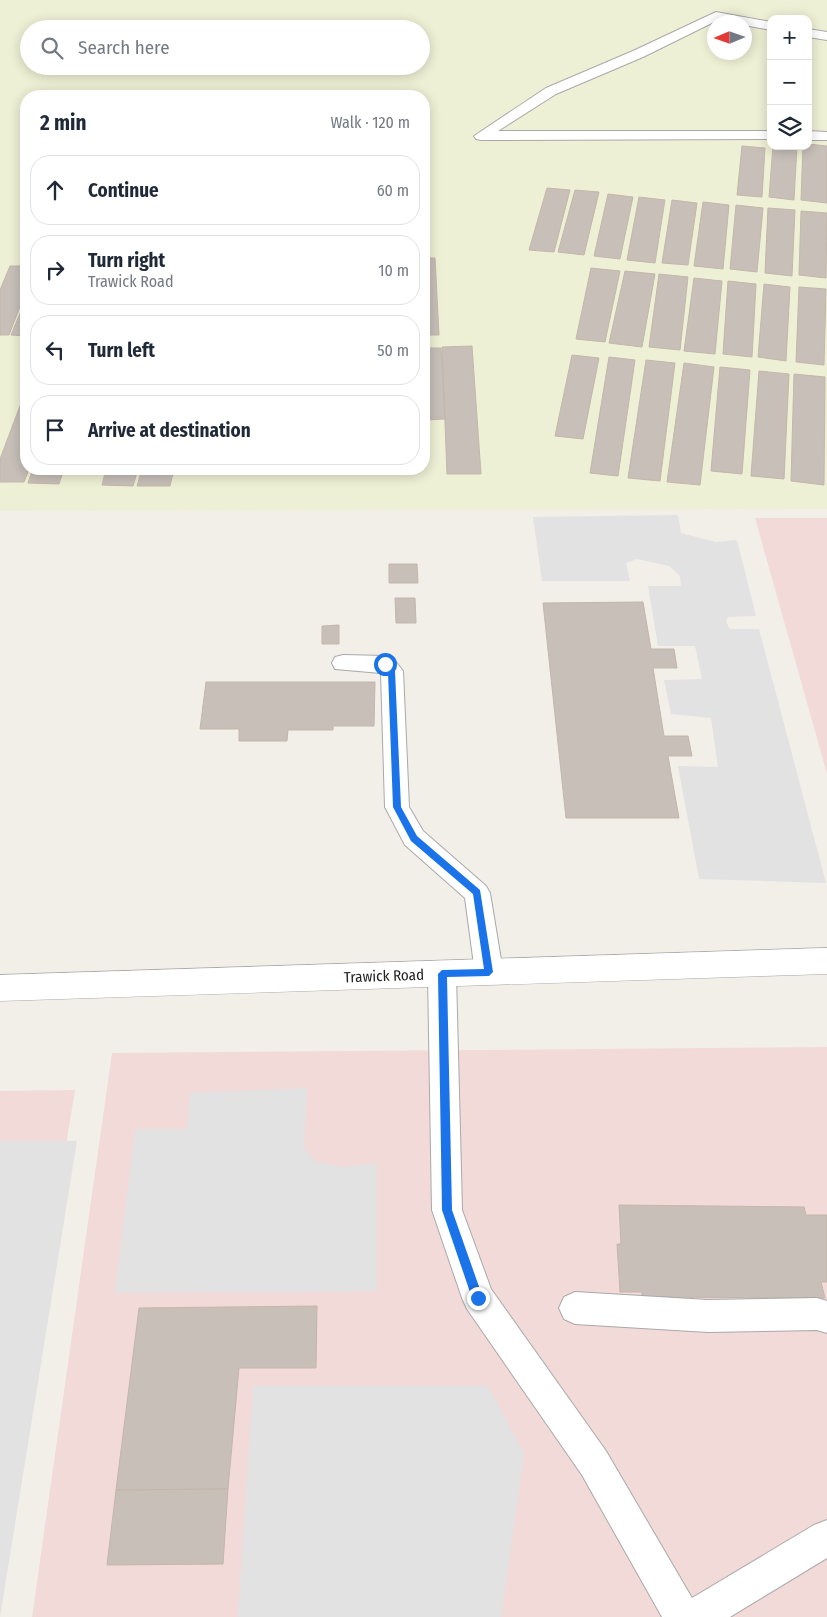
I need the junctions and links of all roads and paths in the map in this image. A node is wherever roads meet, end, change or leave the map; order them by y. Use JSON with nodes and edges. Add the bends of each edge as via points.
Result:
{"nodes":[{"id":1,"x":767,"y":25,"type":"edge"},
{"id":2,"x":812,"y":34,"type":"edge"},
{"id":3,"x":827,"y":36,"type":"edge"},
{"id":4,"x":767,"y":134,"type":"edge"},
{"id":5,"x":812,"y":136,"type":"edge"},
{"id":6,"x":827,"y":136,"type":"edge"},
{"id":7,"x":343,"y":663,"type":"dead end"},
{"id":8,"x":827,"y":961,"type":"edge"},
{"id":9,"x":489,"y":972,"type":"junction"},
{"id":10,"x":442,"y":974,"type":"junction"},
{"id":11,"x":0,"y":988,"type":"edge"},
{"id":12,"x":575,"y":1308,"type":"dead end"},
{"id":13,"x":827,"y":1317,"type":"edge"},
{"id":14,"x":827,"y":1538,"type":"edge"},
{"id":15,"x":683,"y":1617,"type":"edge"},
{"id":16,"x":696,"y":1617,"type":"edge"}],
"edges":[{"from":1,"to":4,"type":"lane","via":[[716,16],[551,91],[481,136]]},
{"from":2,"to":3,"type":"lane"},
{"from":5,"to":6,"type":"lane"},
{"from":7,"to":9,"type":"lane","via":[[385,664],[392,671],[397,807],[414,838],[477,893]]},
{"from":8,"to":9,"type":"street","name":"Trawick Road"},
{"from":9,"to":10,"type":"street","name":"Trawick Road"},
{"from":10,"to":11,"type":"street","name":"Trawick Road"},
{"from":10,"to":15,"type":"lane","via":[[447,1210],[478,1298],[594,1463]]},
{"from":12,"to":13,"type":"lane","via":[[708,1316],[817,1314]]},
{"from":14,"to":16,"type":"lane"}]}
